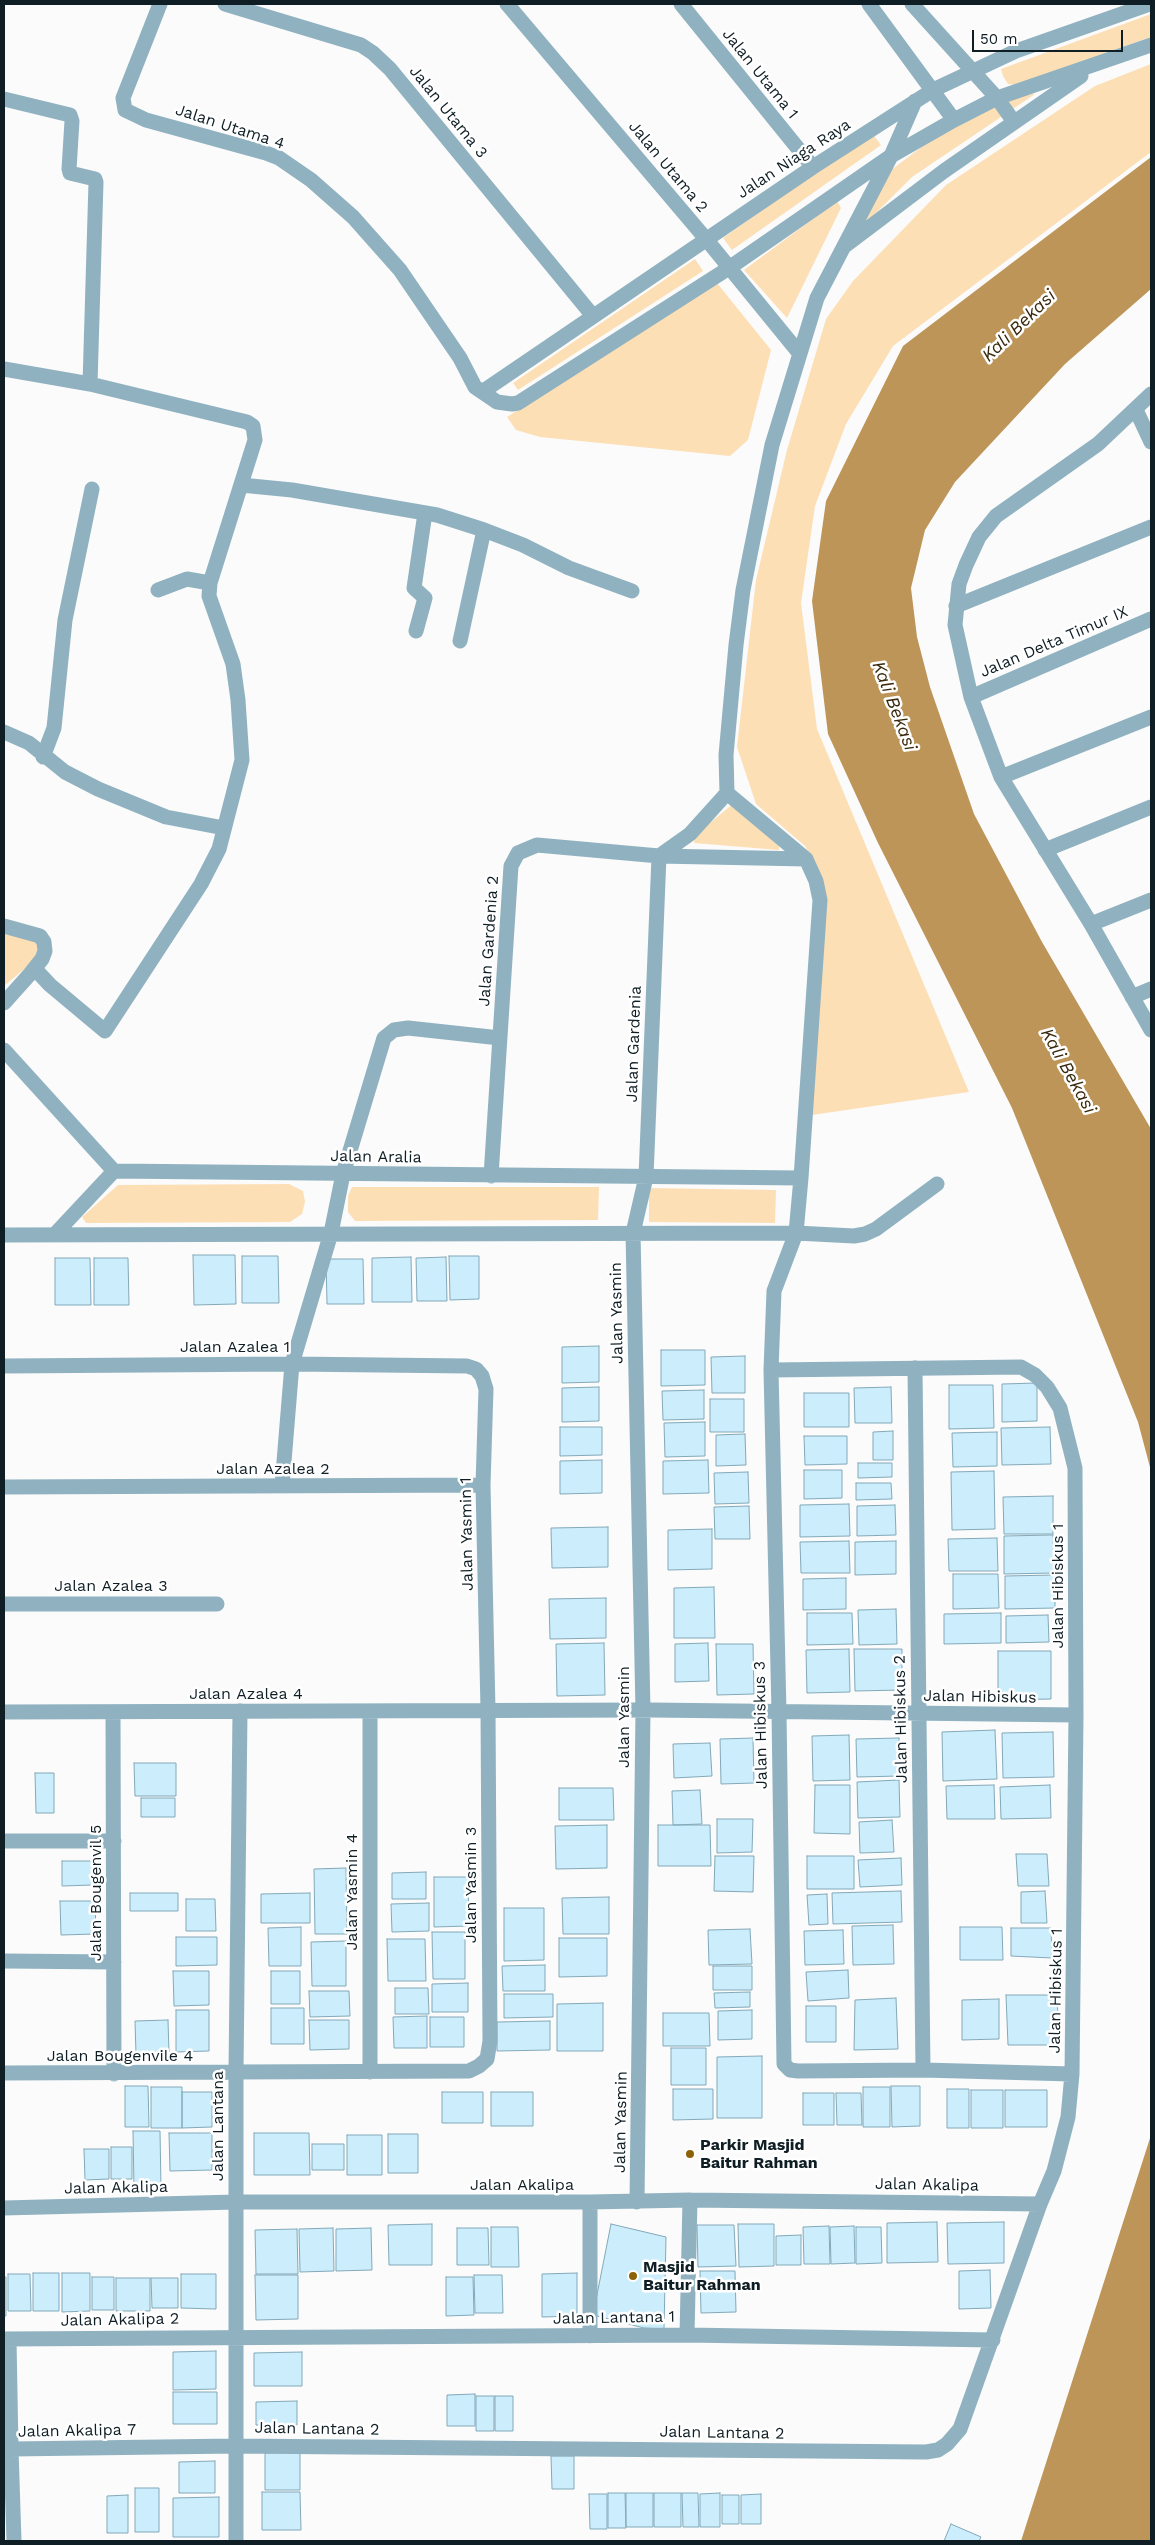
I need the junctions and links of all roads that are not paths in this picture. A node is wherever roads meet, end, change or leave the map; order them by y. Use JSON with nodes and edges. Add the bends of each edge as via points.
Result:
{"nodes":[{"id":1,"x":160,"y":4,"type":"edge"},
{"id":2,"x":225,"y":4,"type":"edge"},
{"id":3,"x":507,"y":4,"type":"edge"},
{"id":4,"x":681,"y":4,"type":"edge"},
{"id":5,"x":868,"y":4,"type":"edge"},
{"id":6,"x":912,"y":4,"type":"edge"},
{"id":7,"x":1150,"y":4,"type":"edge"},
{"id":8,"x":1151,"y":45,"type":"edge"},
{"id":9,"x":1097,"y":65,"type":"junction"},
{"id":10,"x":973,"y":71,"type":"junction"},
{"id":11,"x":933,"y":90,"type":"junction"},
{"id":12,"x":997,"y":98,"type":"junction"},
{"id":13,"x":4,"y":99,"type":"edge"},
{"id":14,"x":915,"y":101,"type":"junction"},
{"id":15,"x":954,"y":120,"type":"junction"},
{"id":16,"x":1014,"y":122,"type":"junction"},
{"id":17,"x":891,"y":156,"type":"junction"},
{"id":18,"x":813,"y":167,"type":"junction"},
{"id":19,"x":706,"y":239,"type":"junction"},
{"id":20,"x":841,"y":249,"type":"junction"},
{"id":21,"x":730,"y":268,"type":"junction"},
{"id":22,"x":593,"y":316,"type":"junction"},
{"id":23,"x":800,"y":354,"type":"junction"},
{"id":24,"x":4,"y":369,"type":"edge"},
{"id":25,"x":90,"y":384,"type":"junction"},
{"id":26,"x":482,"y":392,"type":"junction"},
{"id":27,"x":1151,"y":394,"type":"edge"},
{"id":28,"x":1136,"y":410,"type":"junction"},
{"id":29,"x":1151,"y":442,"type":"edge"},
{"id":30,"x":241,"y":485,"type":"junction"},
{"id":31,"x":92,"y":488,"type":"dead end"},
{"id":32,"x":425,"y":513,"type":"junction"},
{"id":33,"x":1151,"y":527,"type":"edge"},
{"id":34,"x":484,"y":530,"type":"junction"},
{"id":35,"x":210,"y":583,"type":"junction"},
{"id":36,"x":158,"y":590,"type":"dead end"},
{"id":37,"x":632,"y":591,"type":"dead end"},
{"id":38,"x":956,"y":606,"type":"junction"},
{"id":39,"x":1151,"y":619,"type":"edge"},
{"id":40,"x":416,"y":631,"type":"dead end"},
{"id":41,"x":460,"y":641,"type":"dead end"},
{"id":42,"x":971,"y":697,"type":"junction"},
{"id":43,"x":1151,"y":717,"type":"edge"},
{"id":44,"x":4,"y":732,"type":"edge"},
{"id":45,"x":43,"y":757,"type":"junction"},
{"id":46,"x":1002,"y":777,"type":"junction"},
{"id":47,"x":727,"y":793,"type":"junction"},
{"id":48,"x":1151,"y":807,"type":"edge"},
{"id":49,"x":224,"y":828,"type":"junction"},
{"id":50,"x":1045,"y":850,"type":"junction"},
{"id":51,"x":659,"y":856,"type":"junction"},
{"id":52,"x":806,"y":859,"type":"junction"},
{"id":53,"x":1151,"y":900,"type":"edge"},
{"id":54,"x":1091,"y":924,"type":"junction"},
{"id":55,"x":4,"y":926,"type":"edge"},
{"id":56,"x":35,"y":969,"type":"junction"},
{"id":57,"x":1151,"y":989,"type":"edge"},
{"id":58,"x":1132,"y":997,"type":"junction"},
{"id":59,"x":4,"y":1003,"type":"edge"},
{"id":60,"x":1151,"y":1030,"type":"edge"},
{"id":61,"x":500,"y":1038,"type":"junction"},
{"id":62,"x":4,"y":1050,"type":"edge"},
{"id":63,"x":114,"y":1171,"type":"junction"},
{"id":64,"x":343,"y":1174,"type":"junction"},
{"id":65,"x":491,"y":1176,"type":"junction"},
{"id":66,"x":646,"y":1177,"type":"junction"},
{"id":67,"x":801,"y":1178,"type":"junction"},
{"id":68,"x":937,"y":1184,"type":"dead end"},
{"id":69,"x":331,"y":1233,"type":"junction"},
{"id":70,"x":633,"y":1233,"type":"junction"},
{"id":71,"x":796,"y":1233,"type":"junction"},
{"id":72,"x":56,"y":1234,"type":"junction"},
{"id":73,"x":4,"y":1235,"type":"edge"},
{"id":74,"x":292,"y":1364,"type":"junction"},
{"id":75,"x":4,"y":1366,"type":"edge"},
{"id":76,"x":467,"y":1366,"type":"joint"},
{"id":77,"x":915,"y":1368,"type":"junction"},
{"id":78,"x":771,"y":1370,"type":"junction"},
{"id":79,"x":483,"y":1485,"type":"junction"},
{"id":80,"x":282,"y":1486,"type":"junction"},
{"id":81,"x":4,"y":1487,"type":"edge"},
{"id":82,"x":4,"y":1604,"type":"edge"},
{"id":83,"x":217,"y":1604,"type":"dead end"},
{"id":84,"x":488,"y":1710,"type":"junction"},
{"id":85,"x":643,"y":1710,"type":"junction"},
{"id":86,"x":240,"y":1711,"type":"junction"},
{"id":87,"x":370,"y":1711,"type":"junction"},
{"id":88,"x":4,"y":1712,"type":"edge"},
{"id":89,"x":113,"y":1712,"type":"junction"},
{"id":90,"x":779,"y":1712,"type":"junction"},
{"id":91,"x":918,"y":1714,"type":"junction"},
{"id":92,"x":1076,"y":1716,"type":"junction"},
{"id":93,"x":4,"y":1841,"type":"edge"},
{"id":94,"x":114,"y":1841,"type":"junction"},
{"id":95,"x":4,"y":1961,"type":"edge"},
{"id":96,"x":114,"y":1962,"type":"junction"},
{"id":97,"x":487,"y":2059,"type":"joint"},
{"id":98,"x":923,"y":2070,"type":"junction"},
{"id":99,"x":236,"y":2072,"type":"junction"},
{"id":100,"x":370,"y":2072,"type":"junction"},
{"id":101,"x":4,"y":2073,"type":"edge"},
{"id":102,"x":114,"y":2074,"type":"junction"},
{"id":103,"x":1072,"y":2074,"type":"junction"},
{"id":104,"x":690,"y":2200,"type":"junction"},
{"id":105,"x":236,"y":2202,"type":"junction"},
{"id":106,"x":590,"y":2202,"type":"junction"},
{"id":107,"x":637,"y":2202,"type":"junction"},
{"id":108,"x":1040,"y":2204,"type":"junction"},
{"id":109,"x":4,"y":2208,"type":"edge"},
{"id":110,"x":687,"y":2335,"type":"junction"},
{"id":111,"x":236,"y":2336,"type":"junction"},
{"id":112,"x":590,"y":2336,"type":"junction"},
{"id":113,"x":7,"y":2339,"type":"edge"},
{"id":114,"x":993,"y":2340,"type":"junction"},
{"id":115,"x":236,"y":2446,"type":"junction"},
{"id":116,"x":11,"y":2449,"type":"junction"},
{"id":117,"x":14,"y":2541,"type":"edge"},
{"id":118,"x":236,"y":2541,"type":"edge"}],
"edges":[{"from":1,"to":26,"type":"street","name":"Jalan Utama 4","via":[[123,98],[125,110],[146,120],[266,153],[279,158],[310,180],[353,217],[400,270],[460,358],[475,387]]},
{"from":2,"to":22,"type":"street","name":"Jalan Utama 3","via":[[361,45],[373,53],[390,68]]},
{"from":3,"to":19,"type":"street","name":"Jalan Utama 2"},
{"from":4,"to":18,"type":"street","name":"Jalan Utama 1"},
{"from":5,"to":11,"type":"street"},
{"from":6,"to":10,"type":"street"},
{"from":7,"to":10,"type":"street","name":"Jalan Niaga Raya","via":[[1016,51]]},
{"from":8,"to":9,"type":"street"},
{"from":9,"to":12,"type":"street"},
{"from":9,"to":16,"type":"street"},
{"from":10,"to":11,"type":"street","name":"Jalan Niaga Raya"},
{"from":10,"to":12,"type":"street"},
{"from":11,"to":14,"type":"street","name":"Jalan Niaga Raya"},
{"from":11,"to":15,"type":"street"},
{"from":12,"to":15,"type":"street"},
{"from":12,"to":16,"type":"street"},
{"from":13,"to":25,"type":"street","via":[[70,115],[70,174],[95,179],[96,182]]},
{"from":14,"to":17,"type":"street"},
{"from":14,"to":18,"type":"street","name":"Jalan Niaga Raya"},
{"from":15,"to":17,"type":"street"},
{"from":16,"to":20,"type":"street"},
{"from":17,"to":20,"type":"street"},
{"from":17,"to":21,"type":"street"},
{"from":18,"to":19,"type":"street","name":"Jalan Niaga Raya"},
{"from":19,"to":21,"type":"street","name":"Jalan Utama 2"},
{"from":19,"to":22,"type":"street","name":"Jalan Niaga Raya"},
{"from":20,"to":23,"type":"street","via":[[817,298]]},
{"from":21,"to":23,"type":"street","name":"Jalan Utama 2"},
{"from":21,"to":26,"type":"street","via":[[518,404],[498,402]]},
{"from":22,"to":26,"type":"street","name":"Jalan Niaga Raya"},
{"from":23,"to":47,"type":"street","via":[[772,445],[743,590],[726,756]]},
{"from":24,"to":25,"type":"street"},
{"from":25,"to":30,"type":"street","via":[[253,426],[256,440]]},
{"from":27,"to":28,"type":"street"},
{"from":28,"to":29,"type":"street"},
{"from":28,"to":38,"type":"street","via":[[1098,444],[996,516],[978,537],[966,565]]},
{"from":30,"to":32,"type":"street","via":[[292,490]]},
{"from":30,"to":35,"type":"street"},
{"from":31,"to":45,"type":"street","via":[[65,620],[54,728]]},
{"from":32,"to":34,"type":"street"},
{"from":32,"to":40,"type":"street","via":[[414,588],[425,598]]},
{"from":33,"to":38,"type":"street"},
{"from":34,"to":37,"type":"street","via":[[569,568]]},
{"from":34,"to":41,"type":"street"},
{"from":35,"to":36,"type":"street","via":[[187,579]]},
{"from":35,"to":49,"type":"street","via":[[211,608],[233,664],[242,760]]},
{"from":38,"to":42,"type":"street","via":[[955,625]]},
{"from":39,"to":42,"type":"street","name":"Jalan Delta Timur IX"},
{"from":42,"to":46,"type":"street"},
{"from":43,"to":46,"type":"street"},
{"from":44,"to":45,"type":"street","via":[[29,743]]},
{"from":45,"to":49,"type":"street","via":[[89,784],[166,817]]},
{"from":46,"to":50,"type":"street"},
{"from":47,"to":51,"type":"street","via":[[690,834]]},
{"from":47,"to":52,"type":"street"},
{"from":48,"to":50,"type":"street"},
{"from":49,"to":56,"type":"street","via":[[219,849],[201,884],[105,1030]]},
{"from":50,"to":54,"type":"street"},
{"from":51,"to":52,"type":"street","name":"Jalan Gardenia 2"},
{"from":51,"to":61,"type":"street","name":"Jalan Gardenia 2","via":[[537,845],[518,853],[511,866]]},
{"from":51,"to":66,"type":"street","name":"Jalan Gardenia"},
{"from":52,"to":67,"type":"street","name":"Jalan Hibiskus 3","via":[[820,900]]},
{"from":53,"to":54,"type":"street"},
{"from":54,"to":58,"type":"street"},
{"from":55,"to":56,"type":"street","via":[[40,936],[45,951]]},
{"from":56,"to":59,"type":"street"},
{"from":57,"to":58,"type":"street"},
{"from":58,"to":60,"type":"street"},
{"from":61,"to":64,"type":"street","via":[[408,1028],[394,1030],[384,1038]]},
{"from":61,"to":65,"type":"street","name":"Jalan Gardenia 2"},
{"from":62,"to":63,"type":"street"},
{"from":63,"to":64,"type":"street","name":"Jalan Aralia"},
{"from":63,"to":72,"type":"street"},
{"from":64,"to":65,"type":"street","name":"Jalan Aralia"},
{"from":64,"to":69,"type":"street"},
{"from":65,"to":66,"type":"street","name":"Jalan Aralia"},
{"from":66,"to":67,"type":"street","name":"Jalan Aralia"},
{"from":66,"to":70,"type":"street","name":"Jalan Gardenia"},
{"from":67,"to":71,"type":"street","name":"Jalan Hibiskus 3"},
{"from":68,"to":71,"type":"street","via":[[865,1234]]},
{"from":69,"to":70,"type":"street"},
{"from":69,"to":72,"type":"street"},
{"from":69,"to":74,"type":"street"},
{"from":70,"to":71,"type":"street"},
{"from":70,"to":85,"type":"street","name":"Jalan Yasmin"},
{"from":71,"to":78,"type":"street","name":"Jalan Hibiskus 3","via":[[774,1291]]},
{"from":72,"to":73,"type":"street"},
{"from":74,"to":75,"type":"street","name":"Jalan Azalea 1"},
{"from":74,"to":76,"type":"street","name":"Jalan Azalea 1"},
{"from":74,"to":80,"type":"street"},
{"from":76,"to":79,"type":"street","name":"Jalan Yasmin 1","via":[[476,1369],[486,1382]]},
{"from":77,"to":78,"type":"street","name":"Jalan Hibiskus 1"},
{"from":77,"to":91,"type":"street","name":"Jalan Hibiskus 2"},
{"from":77,"to":92,"type":"street","name":"Jalan Hibiskus 1","via":[[1021,1366],[1041,1381],[1060,1408],[1075,1468]]},
{"from":78,"to":90,"type":"street","name":"Jalan Hibiskus 3"},
{"from":79,"to":80,"type":"street","name":"Jalan Azalea 2"},
{"from":79,"to":84,"type":"street","name":"Jalan Yasmin 1"},
{"from":80,"to":81,"type":"street","name":"Jalan Azalea 2"},
{"from":82,"to":83,"type":"street","name":"Jalan Azalea 3"},
{"from":84,"to":85,"type":"street","name":"Jalan Hibiskus"},
{"from":84,"to":87,"type":"street","name":"Jalan Azalea 4"},
{"from":84,"to":97,"type":"street","name":"Jalan Yasmin 3","via":[[490,2041]]},
{"from":85,"to":90,"type":"street","name":"Jalan Hibiskus"},
{"from":85,"to":107,"type":"street","name":"Jalan Yasmin"},
{"from":86,"to":87,"type":"street","name":"Jalan Azalea 4"},
{"from":86,"to":89,"type":"street","name":"Jalan Azalea 4"},
{"from":86,"to":99,"type":"street","name":"Jalan Lantana"},
{"from":87,"to":100,"type":"street","name":"Jalan Yasmin 4"},
{"from":88,"to":89,"type":"street","name":"Jalan Azalea 4"},
{"from":89,"to":94,"type":"street","name":"Jalan Bougenvil 5"},
{"from":90,"to":91,"type":"street","name":"Jalan Hibiskus"},
{"from":90,"to":98,"type":"street","name":"Jalan Hibiskus 3","via":[[784,2064],[790,2070],[798,2071]]},
{"from":91,"to":92,"type":"street","name":"Jalan Hibiskus"},
{"from":91,"to":98,"type":"street","name":"Jalan Hibiskus 2"},
{"from":92,"to":103,"type":"street","name":"Jalan Hibiskus 1"},
{"from":93,"to":94,"type":"street"},
{"from":94,"to":96,"type":"street","name":"Jalan Bougenvil 5"},
{"from":95,"to":96,"type":"street"},
{"from":96,"to":102,"type":"street","name":"Jalan Bougenvil 5"},
{"from":97,"to":100,"type":"street","name":"Jalan Bougenvile 4","via":[[469,2071]]},
{"from":98,"to":103,"type":"street"},
{"from":99,"to":100,"type":"street","name":"Jalan Bougenvile 4"},
{"from":99,"to":102,"type":"street","name":"Jalan Bougenvile 4"},
{"from":99,"to":105,"type":"street","name":"Jalan Lantana"},
{"from":101,"to":102,"type":"street","name":"Jalan Bougenvile 4"},
{"from":103,"to":108,"type":"street","name":"Jalan Hibiskus 1","via":[[1063,2142]]},
{"from":104,"to":107,"type":"street","name":"Jalan Akalipa"},
{"from":104,"to":108,"type":"street","name":"Jalan Akalipa"},
{"from":104,"to":110,"type":"street"},
{"from":105,"to":106,"type":"street","name":"Jalan Akalipa"},
{"from":105,"to":109,"type":"street","name":"Jalan Akalipa"},
{"from":105,"to":111,"type":"street","name":"Jalan Lantana"},
{"from":106,"to":107,"type":"street","name":"Jalan Akalipa"},
{"from":106,"to":112,"type":"street"},
{"from":108,"to":114,"type":"street","name":"Jalan Lantana 2"},
{"from":110,"to":112,"type":"street","name":"Jalan Lantana 1"},
{"from":110,"to":114,"type":"street","name":"Jalan Lantana 1"},
{"from":111,"to":112,"type":"street","name":"Jalan Lantana 1"},
{"from":111,"to":113,"type":"street","name":"Jalan Akalipa 2"},
{"from":111,"to":115,"type":"street","name":"Jalan Lantana"},
{"from":113,"to":116,"type":"street"},
{"from":114,"to":115,"type":"street","name":"Jalan Lantana 2","via":[[960,2429],[943,2447],[926,2452]]},
{"from":115,"to":116,"type":"street","name":"Jalan Akalipa 7"},
{"from":115,"to":118,"type":"street","name":"Jalan Lantana"},
{"from":116,"to":117,"type":"street","name":"Jalan Akalipa 7"}]}
